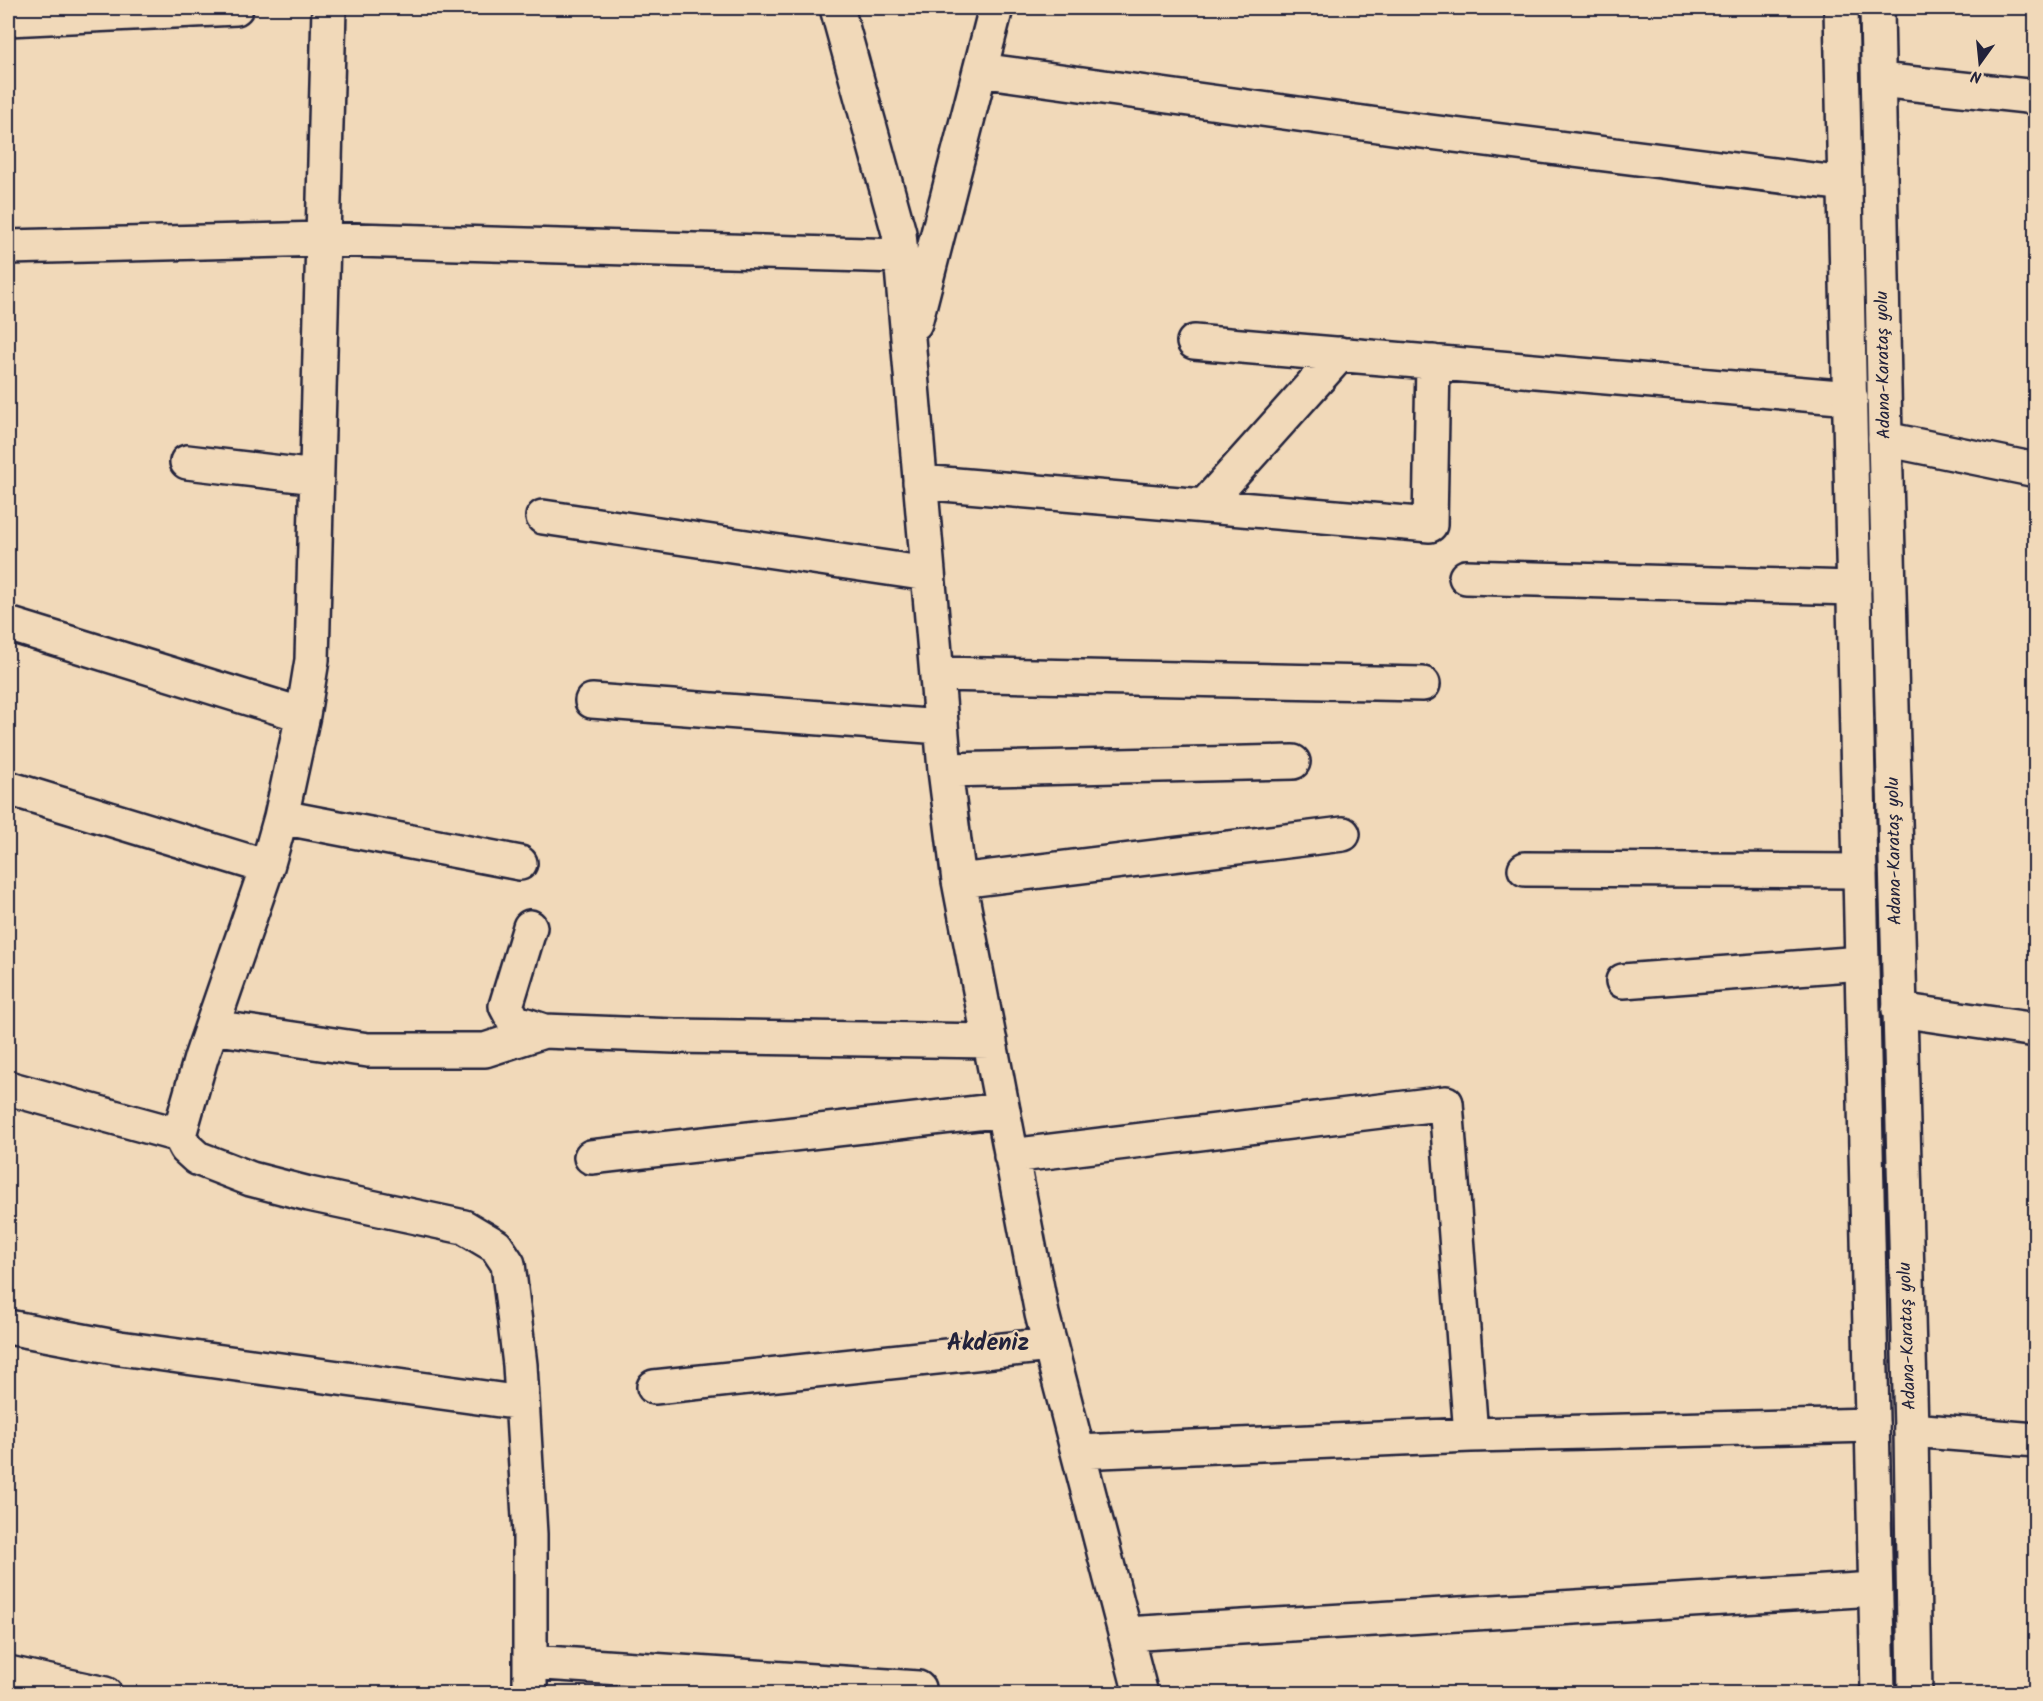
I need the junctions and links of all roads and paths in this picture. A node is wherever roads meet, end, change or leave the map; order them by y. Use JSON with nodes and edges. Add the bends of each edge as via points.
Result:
{"nodes":[{"id":1,"x":236,"y":8,"type":"edge"},
{"id":2,"x":329,"y":8,"type":"edge"},
{"id":3,"x":837,"y":8,"type":"edge"},
{"id":4,"x":996,"y":8,"type":"edge"},
{"id":5,"x":1841,"y":8,"type":"edge"},
{"id":6,"x":1877,"y":8,"type":"edge"},
{"id":7,"x":8,"y":20,"type":"edge"},
{"id":8,"x":980,"y":70,"type":"junction"},
{"id":9,"x":1879,"y":80,"type":"junction"},
{"id":10,"x":2036,"y":97,"type":"edge"},
{"id":11,"x":1845,"y":184,"type":"junction"},
{"id":12,"x":322,"y":239,"type":"junction"},
{"id":13,"x":8,"y":247,"type":"edge"},
{"id":14,"x":901,"y":256,"type":"junction"},
{"id":15,"x":1194,"y":342,"type":"dead end"},
{"id":16,"x":909,"y":348,"type":"junction"},
{"id":17,"x":1340,"y":354,"type":"junction"},
{"id":18,"x":1433,"y":362,"type":"junction"},
{"id":19,"x":1851,"y":398,"type":"junction"},
{"id":20,"x":1885,"y":439,"type":"junction"},
{"id":21,"x":187,"y":462,"type":"dead end"},
{"id":22,"x":2036,"y":470,"type":"edge"},
{"id":23,"x":316,"y":477,"type":"junction"},
{"id":24,"x":920,"y":482,"type":"junction"},
{"id":25,"x":1204,"y":506,"type":"junction"},
{"id":26,"x":543,"y":517,"type":"dead end"},
{"id":27,"x":928,"y":574,"type":"junction"},
{"id":28,"x":1466,"y":577,"type":"dead end"},
{"id":29,"x":1854,"y":588,"type":"junction"},
{"id":30,"x":8,"y":624,"type":"edge"},
{"id":31,"x":937,"y":674,"type":"junction"},
{"id":32,"x":1423,"y":684,"type":"dead end"},
{"id":33,"x":591,"y":702,"type":"dead end"},
{"id":34,"x":303,"y":716,"type":"junction"},
{"id":35,"x":941,"y":727,"type":"junction"},
{"id":36,"x":1293,"y":762,"type":"dead end"},
{"id":37,"x":945,"y":770,"type":"junction"},
{"id":38,"x":8,"y":788,"type":"edge"},
{"id":39,"x":281,"y":817,"type":"junction"},
{"id":40,"x":1343,"y":834,"type":"dead end"},
{"id":41,"x":520,"y":863,"type":"dead end"},
{"id":42,"x":267,"y":867,"type":"junction"},
{"id":43,"x":1525,"y":869,"type":"dead end"},
{"id":44,"x":1860,"y":871,"type":"junction"},
{"id":45,"x":959,"y":881,"type":"junction"},
{"id":46,"x":530,"y":927,"type":"dead end"},
{"id":47,"x":1862,"y":963,"type":"junction"},
{"id":48,"x":1623,"y":981,"type":"dead end"},
{"id":49,"x":1899,"y":1010,"type":"junction"},
{"id":50,"x":212,"y":1028,"type":"junction"},
{"id":51,"x":2036,"y":1030,"type":"edge"},
{"id":52,"x":544,"y":1031,"type":"junction"},
{"id":53,"x":990,"y":1041,"type":"junction"},
{"id":54,"x":8,"y":1088,"type":"edge"},
{"id":55,"x":1003,"y":1110,"type":"junction"},
{"id":56,"x":179,"y":1135,"type":"junction"},
{"id":57,"x":1011,"y":1156,"type":"junction"},
{"id":58,"x":591,"y":1157,"type":"dead end"},
{"id":59,"x":8,"y":1327,"type":"edge"},
{"id":60,"x":1050,"y":1345,"type":"junction"},
{"id":61,"x":654,"y":1387,"type":"dead end"},
{"id":62,"x":522,"y":1403,"type":"junction"},
{"id":63,"x":1872,"y":1425,"type":"junction"},
{"id":64,"x":1911,"y":1430,"type":"junction"},
{"id":65,"x":1471,"y":1435,"type":"junction"},
{"id":66,"x":2036,"y":1440,"type":"edge"},
{"id":67,"x":1078,"y":1452,"type":"junction"},
{"id":68,"x":1875,"y":1589,"type":"junction"},
{"id":69,"x":1126,"y":1634,"type":"junction"},
{"id":70,"x":8,"y":1673,"type":"edge"},
{"id":71,"x":530,"y":1678,"type":"edge"},
{"id":72,"x":918,"y":1688,"type":"dead end"},
{"id":73,"x":105,"y":1694,"type":"edge"},
{"id":74,"x":1141,"y":1694,"type":"edge"},
{"id":75,"x":1878,"y":1694,"type":"edge"},
{"id":76,"x":1915,"y":1694,"type":"edge"}],
"edges":[{"from":1,"to":7,"type":"street"},
{"from":2,"to":12,"type":"street"},
{"from":3,"to":14,"type":"street","via":[[899,233]]},
{"from":4,"to":8,"type":"street"},
{"from":5,"to":11,"type":"street","name":"Adana-Karataş yolu"},
{"from":6,"to":9,"type":"street","name":"Adana-Karataş yolu"},
{"from":8,"to":11,"type":"street"},
{"from":8,"to":16,"type":"street"},
{"from":9,"to":10,"type":"street"},
{"from":9,"to":20,"type":"street","name":"Adana-Karataş yolu"},
{"from":11,"to":19,"type":"street","name":"Adana-Karataş yolu"},
{"from":12,"to":13,"type":"street"},
{"from":12,"to":14,"type":"street"},
{"from":12,"to":23,"type":"street"},
{"from":14,"to":16,"type":"street"},
{"from":15,"to":17,"type":"street"},
{"from":16,"to":24,"type":"street"},
{"from":17,"to":18,"type":"street"},
{"from":17,"to":25,"type":"street"},
{"from":18,"to":19,"type":"street"},
{"from":18,"to":25,"type":"street","via":[[1430,525]]},
{"from":19,"to":29,"type":"street","name":"Adana-Karataş yolu"},
{"from":20,"to":22,"type":"street"},
{"from":20,"to":49,"type":"street","name":"Adana-Karataş yolu"},
{"from":21,"to":23,"type":"street"},
{"from":23,"to":34,"type":"street","via":[[312,660]]},
{"from":24,"to":25,"type":"street"},
{"from":24,"to":27,"type":"street"},
{"from":26,"to":27,"type":"street"},
{"from":27,"to":31,"type":"street"},
{"from":28,"to":29,"type":"street"},
{"from":29,"to":44,"type":"street","name":"Adana-Karataş yolu"},
{"from":30,"to":34,"type":"street"},
{"from":31,"to":32,"type":"street"},
{"from":31,"to":35,"type":"street"},
{"from":33,"to":35,"type":"street"},
{"from":34,"to":39,"type":"street"},
{"from":35,"to":37,"type":"street"},
{"from":36,"to":37,"type":"street"},
{"from":37,"to":45,"type":"street"},
{"from":38,"to":42,"type":"street"},
{"from":39,"to":41,"type":"street"},
{"from":39,"to":42,"type":"street"},
{"from":40,"to":45,"type":"street"},
{"from":42,"to":50,"type":"street"},
{"from":43,"to":44,"type":"street"},
{"from":44,"to":47,"type":"street","name":"Adana-Karataş yolu"},
{"from":45,"to":53,"type":"street"},
{"from":46,"to":52,"type":"street","via":[[506,1006],[514,1021]]},
{"from":47,"to":48,"type":"street"},
{"from":47,"to":63,"type":"street","name":"Adana-Karataş yolu"},
{"from":49,"to":51,"type":"street"},
{"from":49,"to":64,"type":"street","name":"Adana-Karataş yolu"},
{"from":50,"to":52,"type":"street","via":[[368,1050],[485,1050]]},
{"from":50,"to":56,"type":"street"},
{"from":52,"to":53,"type":"street"},
{"from":53,"to":55,"type":"street"},
{"from":54,"to":56,"type":"street"},
{"from":55,"to":57,"type":"street"},
{"from":55,"to":58,"type":"street"},
{"from":56,"to":62,"type":"street","via":[[197,1158],[252,1179],[464,1227],[496,1246],[508,1264]]},
{"from":57,"to":60,"type":"street"},
{"from":57,"to":65,"type":"street","via":[[1446,1103]]},
{"from":59,"to":62,"type":"street","via":[[120,1347]]},
{"from":60,"to":61,"type":"street"},
{"from":60,"to":67,"type":"street"},
{"from":62,"to":71,"type":"street","via":[[530,1534]]},
{"from":63,"to":65,"type":"street"},
{"from":63,"to":68,"type":"street","name":"Adana-Karataş yolu"},
{"from":64,"to":66,"type":"street"},
{"from":64,"to":76,"type":"street","name":"Adana-Karataş yolu"},
{"from":65,"to":67,"type":"street"},
{"from":67,"to":69,"type":"street"},
{"from":68,"to":69,"type":"street"},
{"from":68,"to":75,"type":"street","name":"Adana-Karataş yolu"},
{"from":69,"to":74,"type":"street"},
{"from":70,"to":73,"type":"street"},
{"from":71,"to":72,"type":"street"}]}
